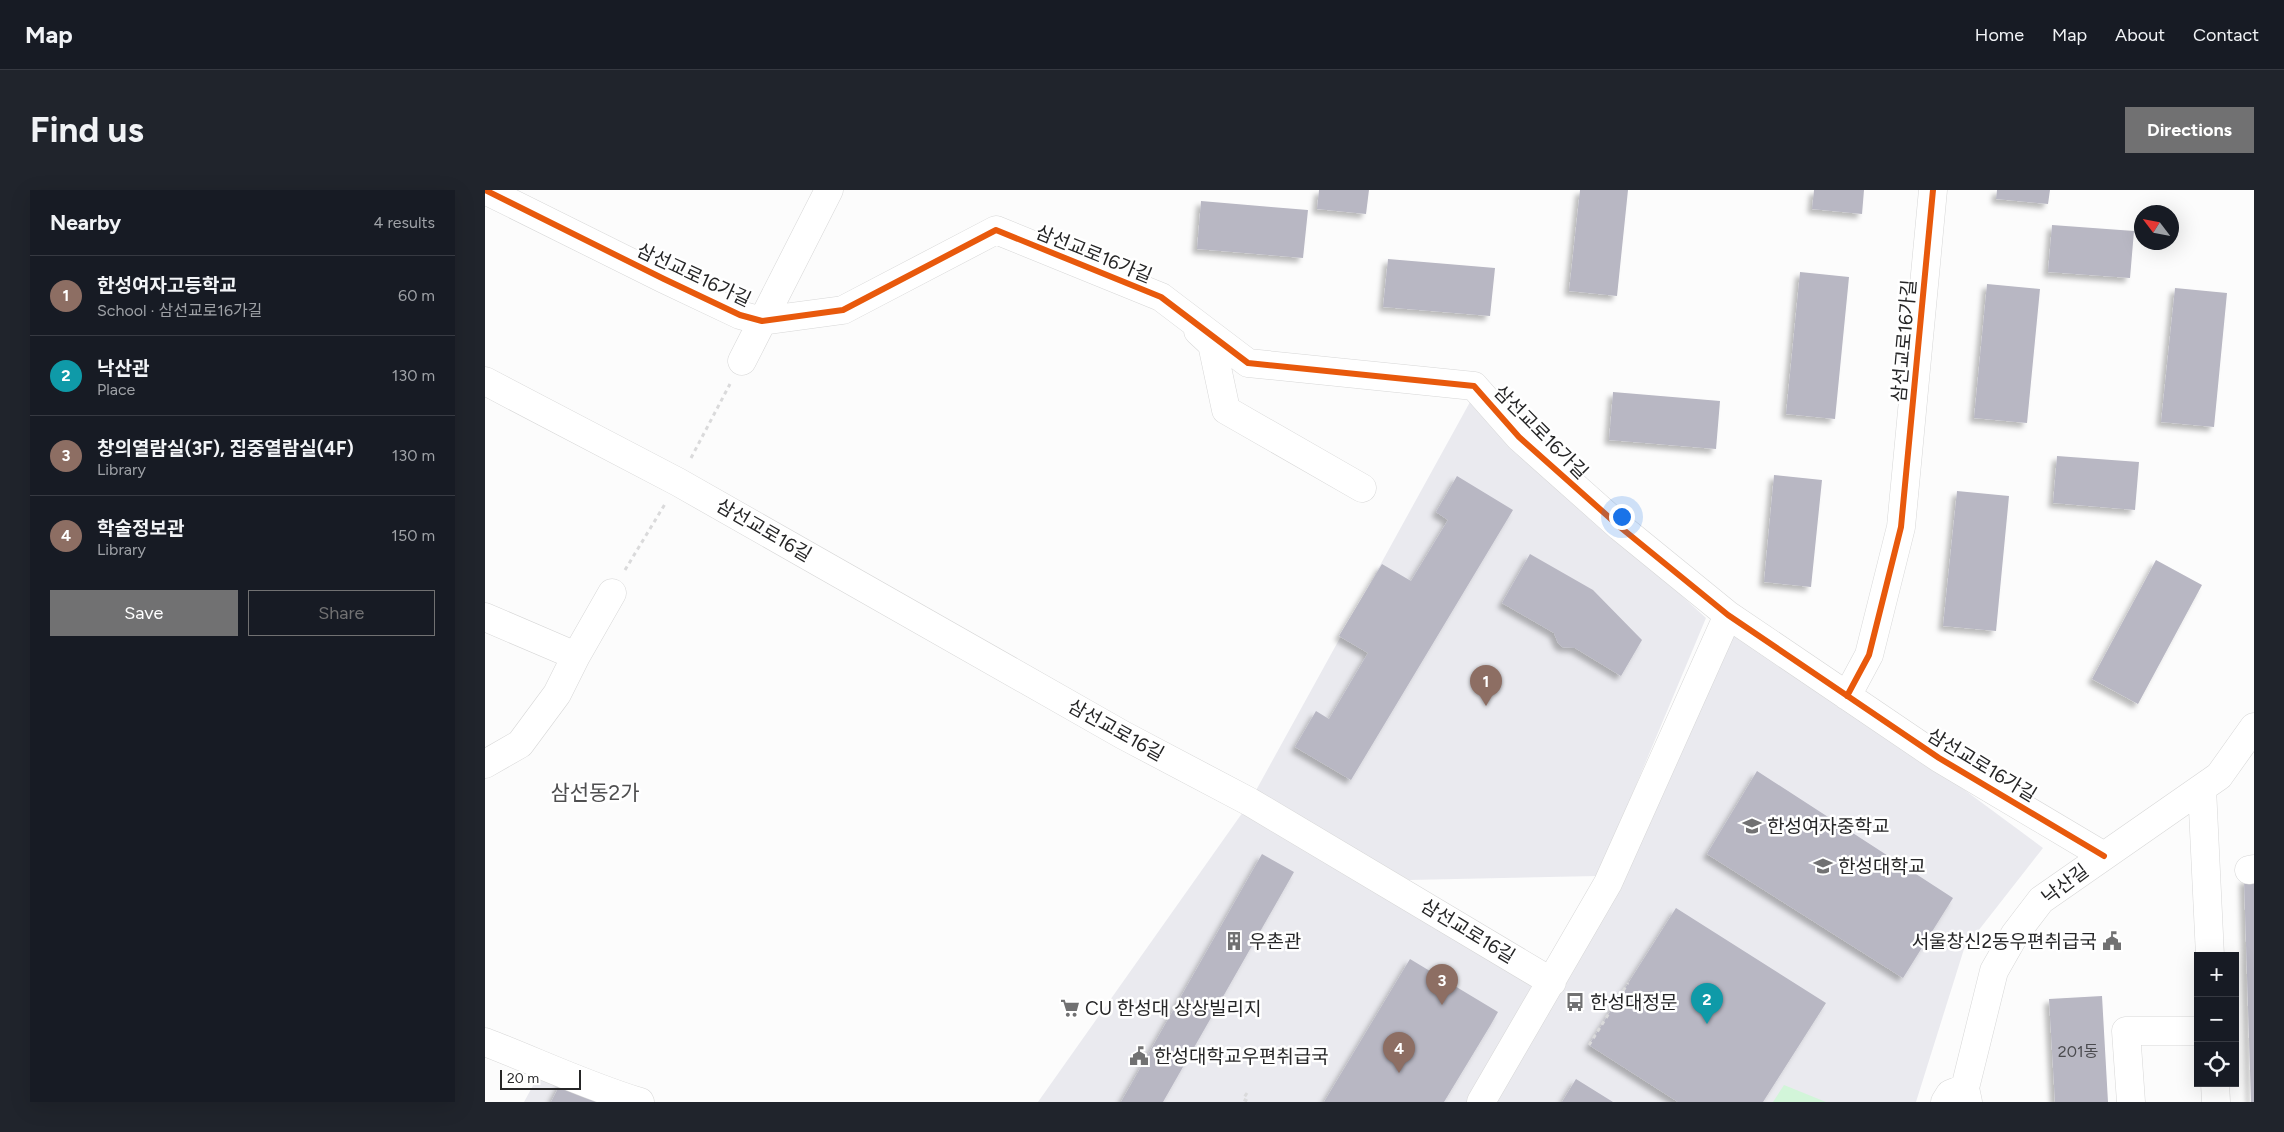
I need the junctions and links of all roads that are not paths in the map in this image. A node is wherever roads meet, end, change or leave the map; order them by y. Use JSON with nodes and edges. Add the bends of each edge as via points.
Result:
{"nodes":[{"id":1,"x":485,"y":190,"type":"edge"},
{"id":2,"x":829,"y":190,"type":"edge"},
{"id":3,"x":1933,"y":190,"type":"edge"},
{"id":4,"x":1161,"y":297,"type":"junction"},
{"id":5,"x":762,"y":321,"type":"junction"},
{"id":6,"x":742,"y":361,"type":"road end"},
{"id":7,"x":1248,"y":363,"type":"junction"},
{"id":8,"x":485,"y":382,"type":"edge"},
{"id":9,"x":1226,"y":410,"type":"junction"},
{"id":10,"x":1362,"y":488,"type":"dead end"},
{"id":11,"x":611,"y":593,"type":"road end"},
{"id":12,"x":1728,"y":616,"type":"junction"},
{"id":13,"x":485,"y":617,"type":"edge"},
{"id":14,"x":576,"y":656,"type":"junction"},
{"id":15,"x":1847,"y":696,"type":"junction"},
{"id":16,"x":2254,"y":727,"type":"edge"},
{"id":17,"x":485,"y":764,"type":"edge"},
{"id":18,"x":2202,"y":788,"type":"junction"},
{"id":19,"x":2104,"y":856,"type":"junction"},
{"id":20,"x":2210,"y":952,"type":"edge"},
{"id":21,"x":1552,"y":982,"type":"junction"},
{"id":22,"x":2194,"y":1030,"type":"edge"},
{"id":23,"x":485,"y":1042,"type":"edge"},
{"id":24,"x":2215,"y":1087,"type":"edge"},
{"id":25,"x":1959,"y":1097,"type":"edge"},
{"id":26,"x":640,"y":1102,"type":"edge"},
{"id":27,"x":1481,"y":1102,"type":"edge"},
{"id":28,"x":2131,"y":1102,"type":"edge"},
{"id":29,"x":2216,"y":1102,"type":"edge"}],
"edges":[{"from":1,"to":5,"type":"street","name":"삼선교로16가길","via":[[740,315]]},
{"from":2,"to":5,"type":"street"},
{"from":3,"to":15,"type":"street","name":"삼선교로16가길","via":[[1901,527],[1869,655]]},
{"from":4,"to":5,"type":"street","name":"삼선교로16가길","via":[[996,230],[843,310]]},
{"from":4,"to":7,"type":"street","name":"삼선교로16가길"},
{"from":4,"to":9,"type":"street","name":"삼선교로16가길","via":[[1212,344]]},
{"from":5,"to":6,"type":"street"},
{"from":7,"to":9,"type":"street"},
{"from":7,"to":12,"type":"street","name":"삼선교로16가길","via":[[1474,386],[1519,437],[1620,528]]},
{"from":8,"to":21,"type":"street","name":"삼선교로16길","via":[[678,482],[1123,735],[1250,802]]},
{"from":9,"to":10,"type":"street"},
{"from":11,"to":14,"type":"street"},
{"from":12,"to":15,"type":"street","name":"삼선교로16가길"},
{"from":12,"to":21,"type":"street","via":[[1607,883]]},
{"from":13,"to":14,"type":"street"},
{"from":14,"to":17,"type":"street","via":[[557,694],[520,744]]},
{"from":15,"to":19,"type":"street","name":"삼선교로16가길","via":[[1939,758]]},
{"from":16,"to":18,"type":"street","name":"낙산길","via":[[2219,776]]},
{"from":18,"to":19,"type":"street","name":"낙산길"},
{"from":18,"to":20,"type":"street"},
{"from":19,"to":25,"type":"street","name":"낙산길","via":[[2041,900],[2015,934],[1994,971]]},
{"from":21,"to":27,"type":"street"},
{"from":22,"to":28,"type":"street","via":[[2126,1030]]},
{"from":23,"to":26,"type":"street"},
{"from":24,"to":29,"type":"street"}]}
